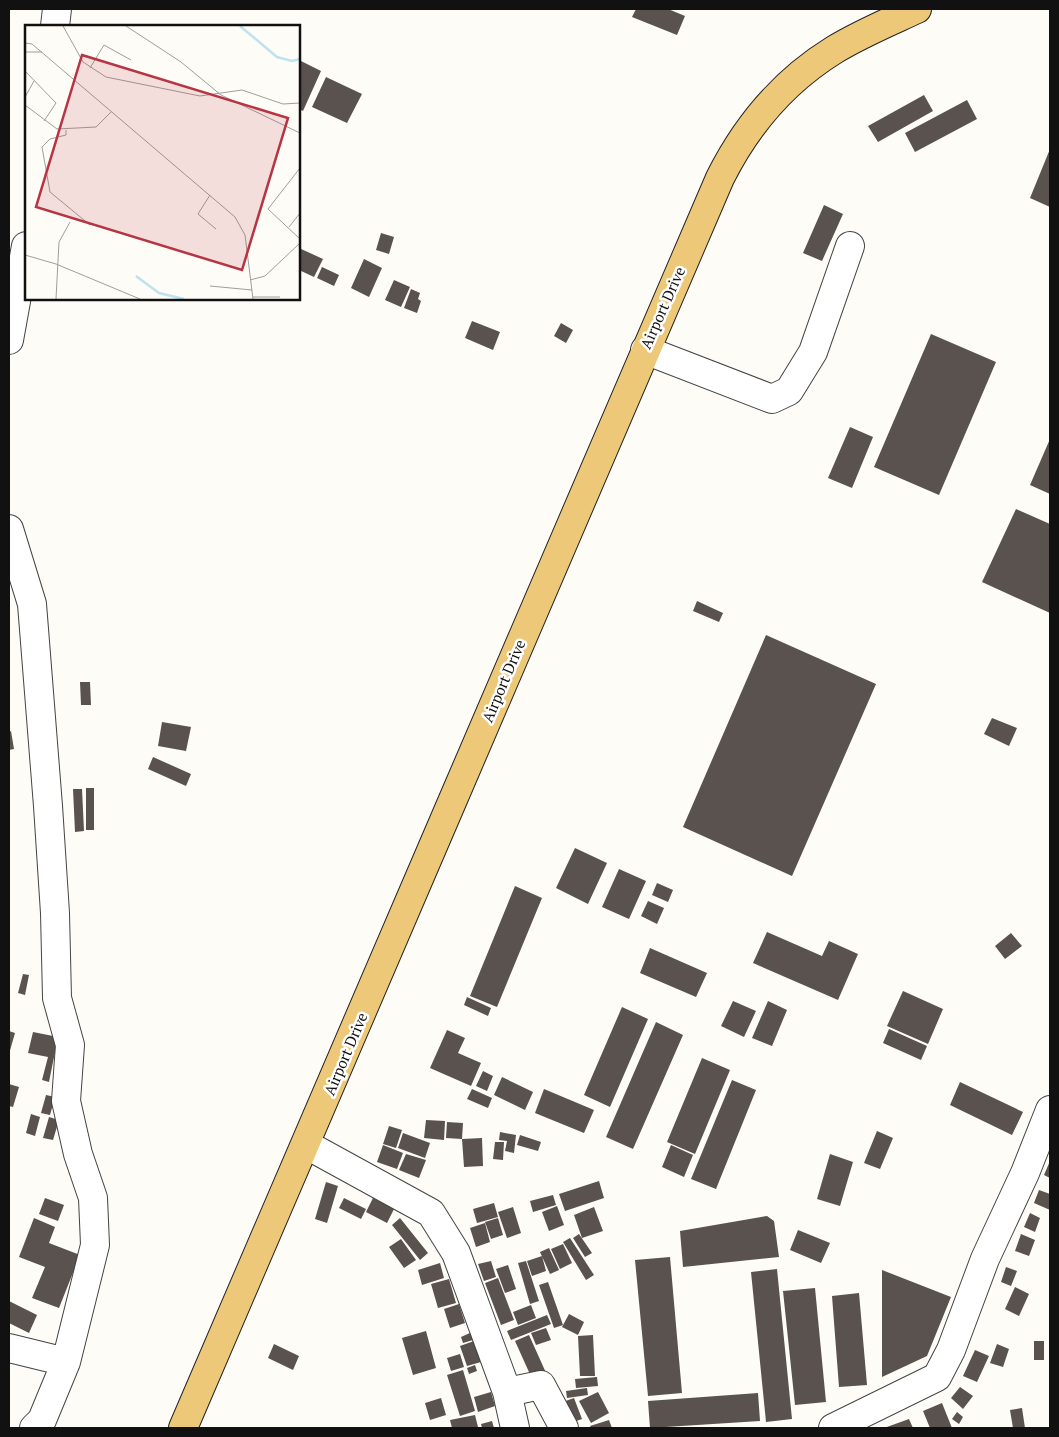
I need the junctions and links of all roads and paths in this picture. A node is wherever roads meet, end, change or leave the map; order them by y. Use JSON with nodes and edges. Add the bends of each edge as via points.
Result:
{"nodes":[{"id":1,"x":56,"y":9,"type":"edge"},
{"id":2,"x":917,"y":9,"type":"edge"},
{"id":3,"x":55,"y":25,"type":"edge"},
{"id":4,"x":850,"y":246,"type":"dead end"},
{"id":5,"x":25,"y":252,"type":"edge"},
{"id":6,"x":9,"y":340,"type":"edge"},
{"id":7,"x":645,"y":350,"type":"junction"},
{"id":8,"x":9,"y":529,"type":"edge"},
{"id":9,"x":1050,"y":1110,"type":"edge"},
{"id":10,"x":307,"y":1145,"type":"junction"},
{"id":11,"x":9,"y":1348,"type":"edge"},
{"id":12,"x":66,"y":1362,"type":"junction"},
{"id":13,"x":507,"y":1392,"type":"junction"},
{"id":14,"x":34,"y":1428,"type":"edge"},
{"id":15,"x":183,"y":1428,"type":"edge"},
{"id":16,"x":515,"y":1428,"type":"edge"},
{"id":17,"x":564,"y":1428,"type":"edge"},
{"id":18,"x":833,"y":1428,"type":"edge"}],
"edges":[{"from":1,"to":3,"type":"street"},
{"from":2,"to":7,"type":"main road","name":"Airport Drive","via":[[834,50],[782,90],[753,124],[720,178]]},
{"from":4,"to":7,"type":"street","via":[[813,352],[789,391],[772,399]]},
{"from":5,"to":6,"type":"street"},
{"from":7,"to":10,"type":"main road","name":"Airport Drive"},
{"from":8,"to":12,"type":"street","via":[[32,604],[48,806],[58,998],[70,1045],[66,1101],[78,1154],[93,1198],[95,1245]]},
{"from":9,"to":18,"type":"street","via":[[937,1377]]},
{"from":10,"to":13,"type":"street","via":[[431,1213],[456,1253]]},
{"from":10,"to":15,"type":"main road","name":"Airport Drive"},
{"from":11,"to":12,"type":"street"},
{"from":12,"to":14,"type":"street","via":[[42,1420]]},
{"from":13,"to":16,"type":"street"},
{"from":13,"to":17,"type":"street","via":[[541,1385]]}]}
